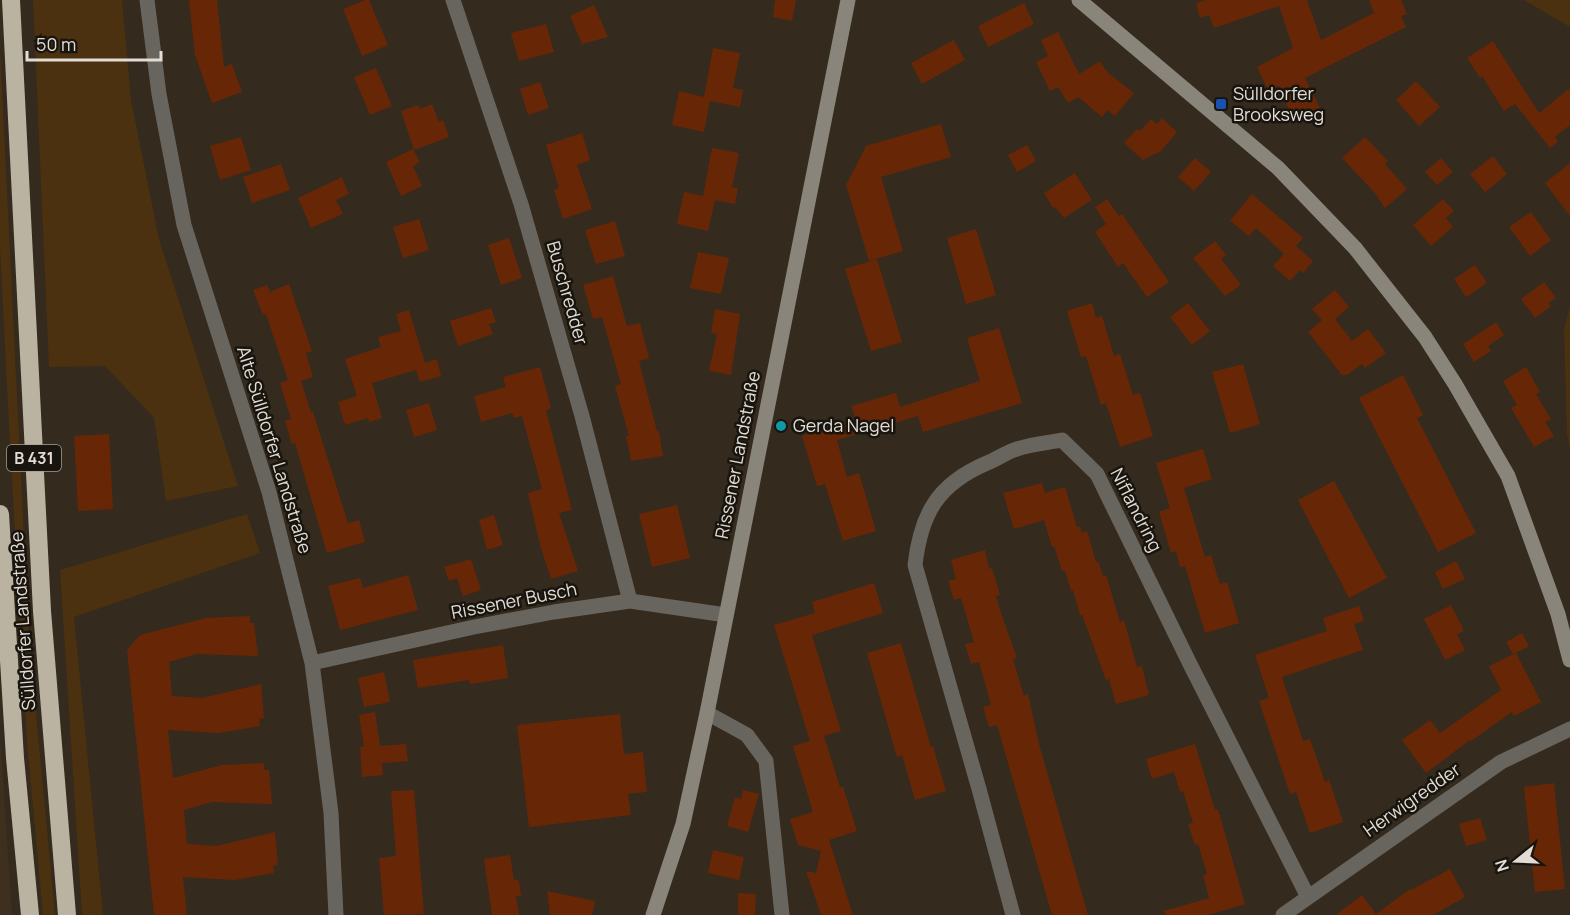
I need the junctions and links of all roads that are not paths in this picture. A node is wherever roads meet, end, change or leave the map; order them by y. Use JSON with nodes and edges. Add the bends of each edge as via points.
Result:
{"nodes":[{"id":1,"x":11,"y":0,"type":"edge"},
{"id":2,"x":147,"y":0,"type":"edge"},
{"id":3,"x":453,"y":0,"type":"edge"},
{"id":4,"x":848,"y":0,"type":"edge"},
{"id":5,"x":1079,"y":0,"type":"edge"},
{"id":6,"x":0,"y":514,"type":"edge"},
{"id":7,"x":630,"y":601,"type":"junction"},
{"id":8,"x":726,"y":615,"type":"junction"},
{"id":9,"x":1570,"y":660,"type":"edge"},
{"id":10,"x":312,"y":663,"type":"junction"},
{"id":11,"x":707,"y":713,"type":"junction"},
{"id":12,"x":1570,"y":729,"type":"edge"},
{"id":13,"x":1308,"y":897,"type":"junction"},
{"id":14,"x":30,"y":915,"type":"edge"},
{"id":15,"x":67,"y":915,"type":"edge"},
{"id":16,"x":336,"y":915,"type":"edge"},
{"id":17,"x":653,"y":915,"type":"edge"},
{"id":18,"x":782,"y":915,"type":"edge"},
{"id":19,"x":1013,"y":915,"type":"edge"},
{"id":20,"x":1283,"y":915,"type":"edge"}],
"edges":[{"from":1,"to":15,"type":"highway","name":"Sülldorfer Landstraße","number":"B 431","via":[[42,610]]},
{"from":2,"to":10,"type":"street","name":"Alte Sülldorfer Landstraße","via":[[159,94],[184,225],[269,492]]},
{"from":3,"to":7,"type":"street","name":"Buschredder","via":[[527,226]]},
{"from":4,"to":8,"type":"street","name":"Rissener Landstraße"},
{"from":5,"to":9,"type":"street","via":[[1278,168],[1334,225],[1419,329],[1508,476],[1558,614]]},
{"from":6,"to":14,"type":"highway","name":"Sülldorfer Landstraße","via":[[15,758]]},
{"from":7,"to":8,"type":"street","name":"Rissener Busch"},
{"from":7,"to":10,"type":"street","name":"Rissener Busch","via":[[485,625]]},
{"from":8,"to":11,"type":"street","name":"Rissener Landstraße"},
{"from":10,"to":16,"type":"street","name":"Alte Sülldorfer Landstraße","via":[[331,813]]},
{"from":11,"to":17,"type":"street","name":"Rissener Landstraße","via":[[683,824]]},
{"from":11,"to":18,"type":"street","via":[[747,735],[766,760]]},
{"from":12,"to":13,"type":"street","name":"Herwigredder","via":[[1501,762]]},
{"from":13,"to":19,"type":"street","name":"Niflandring","via":[[1097,474],[1062,440],[1017,449],[958,477],[936,501],[925,521],[915,565]]},
{"from":13,"to":20,"type":"street","name":"Herwigredder"}]}
